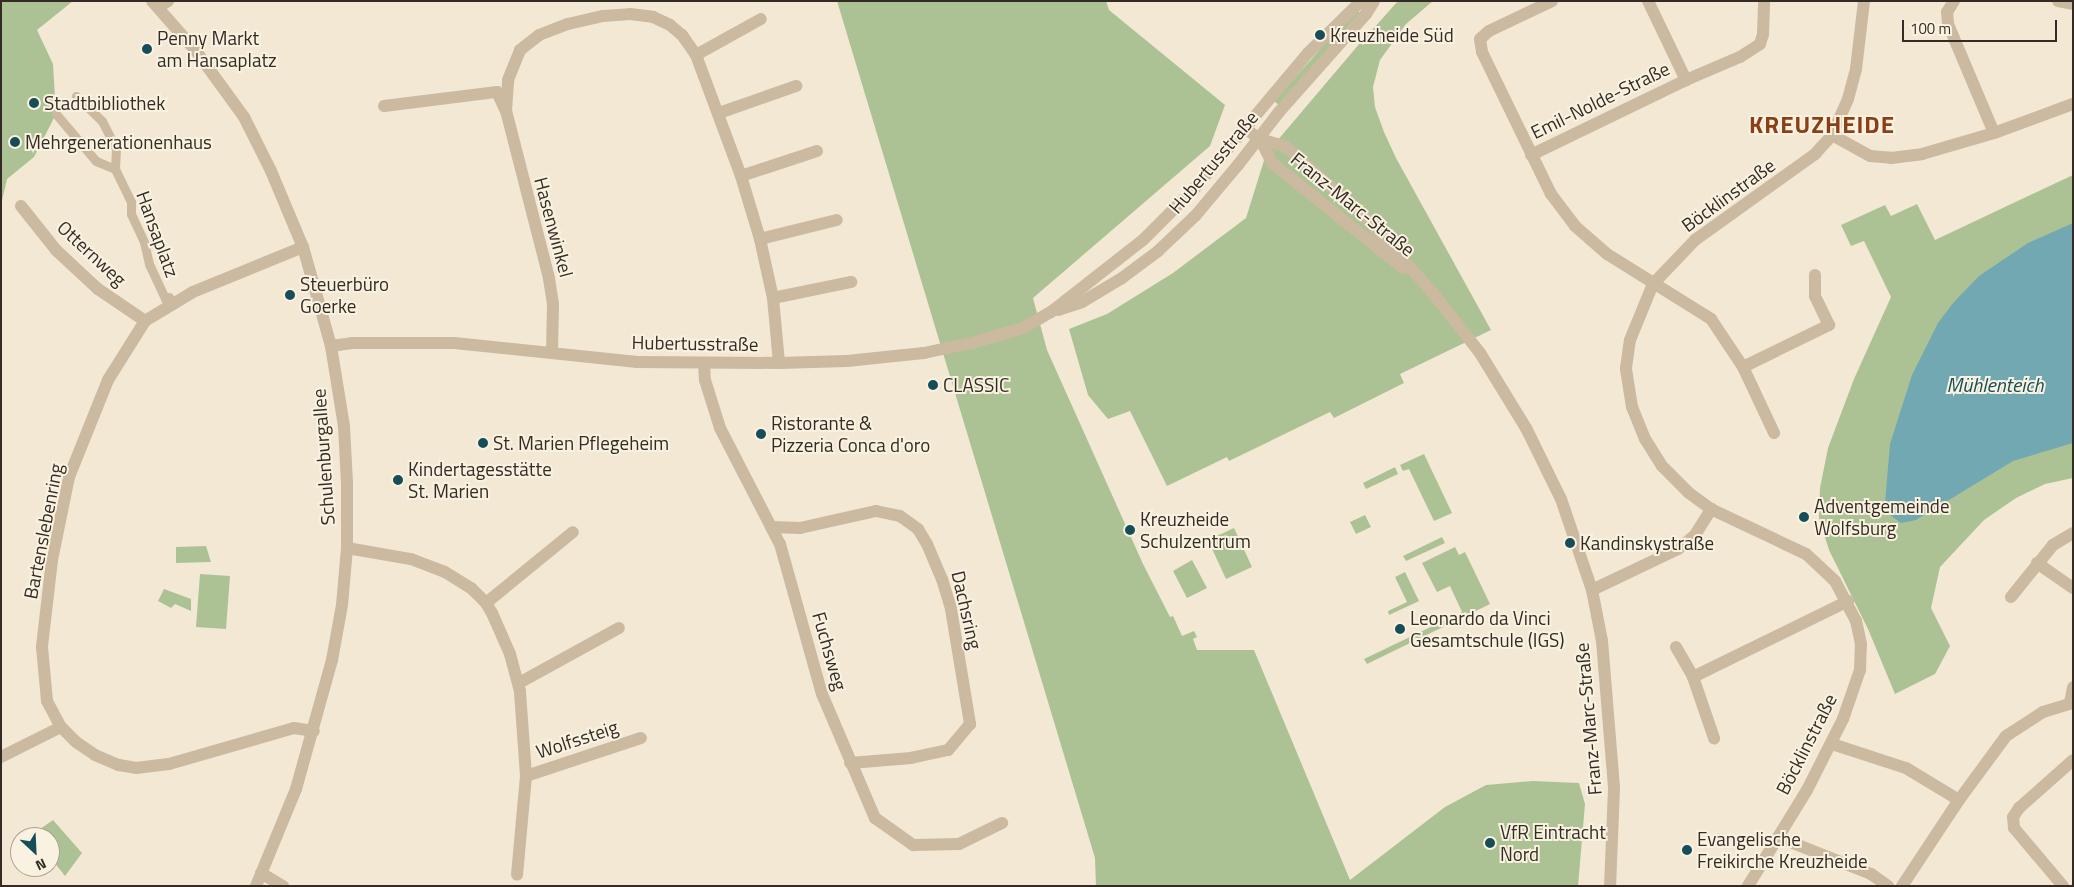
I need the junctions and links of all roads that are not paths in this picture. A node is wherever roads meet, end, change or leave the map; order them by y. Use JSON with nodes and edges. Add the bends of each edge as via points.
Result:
{"nodes":[{"id":1,"x":1364,"y":1,"type":"edge"},
{"id":2,"x":1374,"y":1,"type":"edge"},
{"id":3,"x":1552,"y":1,"type":"edge"},
{"id":4,"x":1648,"y":1,"type":"edge"},
{"id":5,"x":1764,"y":1,"type":"edge"},
{"id":6,"x":1864,"y":1,"type":"edge"},
{"id":7,"x":1954,"y":1,"type":"edge"},
{"id":8,"x":2058,"y":1,"type":"edge"},
{"id":9,"x":160,"y":3,"type":"edge"},
{"id":10,"x":2073,"y":4,"type":"edge"},
{"id":11,"x":761,"y":19,"type":"dead end"},
{"id":12,"x":696,"y":55,"type":"junction"},
{"id":13,"x":1686,"y":80,"type":"junction"},
{"id":14,"x":796,"y":86,"type":"dead end"},
{"id":15,"x":76,"y":96,"type":"dead end"},
{"id":16,"x":2073,"y":104,"type":"edge"},
{"id":17,"x":384,"y":106,"type":"dead end"},
{"id":18,"x":506,"y":112,"type":"junction"},
{"id":19,"x":718,"y":113,"type":"junction"},
{"id":20,"x":56,"y":114,"type":"dead end"},
{"id":21,"x":1246,"y":129,"type":"junction"},
{"id":22,"x":1994,"y":133,"type":"junction"},
{"id":23,"x":1832,"y":135,"type":"junction"},
{"id":24,"x":1260,"y":139,"type":"junction"},
{"id":25,"x":818,"y":151,"type":"dead end"},
{"id":26,"x":1531,"y":154,"type":"junction"},
{"id":27,"x":115,"y":169,"type":"junction"},
{"id":28,"x":741,"y":176,"type":"junction"},
{"id":29,"x":21,"y":206,"type":"dead end"},
{"id":30,"x":837,"y":220,"type":"dead end"},
{"id":31,"x":760,"y":239,"type":"junction"},
{"id":32,"x":303,"y":247,"type":"junction"},
{"id":33,"x":1815,"y":275,"type":"dead end"},
{"id":34,"x":851,"y":282,"type":"dead end"},
{"id":35,"x":1653,"y":284,"type":"junction"},
{"id":36,"x":1432,"y":292,"type":"junction"},
{"id":37,"x":773,"y":298,"type":"junction"},
{"id":38,"x":172,"y":303,"type":"junction"},
{"id":39,"x":1051,"y":312,"type":"junction"},
{"id":40,"x":145,"y":321,"type":"junction"},
{"id":41,"x":331,"y":346,"type":"junction"},
{"id":42,"x":552,"y":352,"type":"junction"},
{"id":43,"x":704,"y":363,"type":"junction"},
{"id":44,"x":780,"y":363,"type":"junction"},
{"id":45,"x":1743,"y":367,"type":"junction"},
{"id":46,"x":1774,"y":433,"type":"dead end"},
{"id":47,"x":1711,"y":509,"type":"junction"},
{"id":48,"x":771,"y":527,"type":"junction"},
{"id":49,"x":573,"y":532,"type":"dead end"},
{"id":50,"x":2073,"y":533,"type":"edge"},
{"id":51,"x":347,"y":548,"type":"junction"},
{"id":52,"x":2037,"y":563,"type":"junction"},
{"id":53,"x":2073,"y":588,"type":"edge"},
{"id":54,"x":1592,"y":590,"type":"junction"},
{"id":55,"x":2011,"y":598,"type":"dead end"},
{"id":56,"x":1848,"y":601,"type":"junction"},
{"id":57,"x":486,"y":604,"type":"junction"},
{"id":58,"x":619,"y":628,"type":"dead end"},
{"id":59,"x":1676,"y":647,"type":"dead end"},
{"id":60,"x":1693,"y":677,"type":"junction"},
{"id":61,"x":519,"y":683,"type":"junction"},
{"id":62,"x":2073,"y":687,"type":"edge"},
{"id":63,"x":2072,"y":703,"type":"edge"},
{"id":64,"x":61,"y":727,"type":"junction"},
{"id":65,"x":314,"y":730,"type":"junction"},
{"id":66,"x":641,"y":738,"type":"dead end"},
{"id":67,"x":1714,"y":738,"type":"dead end"},
{"id":68,"x":1832,"y":744,"type":"junction"},
{"id":69,"x":1,"y":757,"type":"edge"},
{"id":70,"x":2073,"y":760,"type":"edge"},
{"id":71,"x":850,"y":764,"type":"junction"},
{"id":72,"x":526,"y":776,"type":"junction"},
{"id":73,"x":1959,"y":800,"type":"junction"},
{"id":74,"x":1002,"y":823,"type":"dead end"},
{"id":75,"x":1778,"y":837,"type":"junction"},
{"id":76,"x":261,"y":874,"type":"junction"},
{"id":77,"x":517,"y":875,"type":"dead end"},
{"id":78,"x":256,"y":886,"type":"edge"},
{"id":79,"x":283,"y":886,"type":"edge"},
{"id":80,"x":1610,"y":886,"type":"edge"},
{"id":81,"x":1748,"y":886,"type":"edge"},
{"id":82,"x":1888,"y":886,"type":"edge"},
{"id":83,"x":1902,"y":886,"type":"edge"},
{"id":84,"x":2063,"y":886,"type":"edge"}],
"edges":[{"from":1,"to":21,"type":"street","name":"Hubertusstraße","via":[[1357,4],[1308,53]]},
{"from":2,"to":24,"type":"street","name":"Hubertusstraße","via":[[1279,112]]},
{"from":3,"to":26,"type":"street","name":"Emil-Nolde-Straße","via":[[1489,31],[1480,39],[1482,52]]},
{"from":4,"to":13,"type":"street","name":"Emil-Nolde-Straße"},
{"from":5,"to":13,"type":"street","name":"Emil-Nolde-Straße","via":[[1760,44],[1740,57]]},
{"from":6,"to":23,"type":"street","name":"Böcklinstraße","via":[[1856,69]]},
{"from":7,"to":22,"type":"street","via":[[1947,12],[1948,24]]},
{"from":8,"to":10,"type":"street"},
{"from":9,"to":32,"type":"street","name":"Schulenburgallee","via":[[244,118],[271,171]]},
{"from":11,"to":12,"type":"street"},
{"from":12,"to":18,"type":"street","name":"Hasenwinkel","via":[[682,35],[653,17],[630,14],[603,16],[568,24],[539,35],[520,50],[508,80]]},
{"from":12,"to":19,"type":"street","name":"Hasenwinkel"},
{"from":13,"to":26,"type":"street","name":"Emil-Nolde-Straße"},
{"from":14,"to":19,"type":"street"},
{"from":15,"to":27,"type":"street","name":"Hansaplatz","via":[[106,128],[116,149]]},
{"from":16,"to":22,"type":"street"},
{"from":17,"to":18,"type":"street","name":"Hasenwinkel","via":[[498,92]]},
{"from":18,"to":42,"type":"street","name":"Hasenwinkel","via":[[554,304]]},
{"from":19,"to":28,"type":"street","name":"Hasenwinkel"},
{"from":20,"to":27,"type":"street","via":[[96,161]]},
{"from":21,"to":24,"type":"street","name":"Franz-Marc-Straße"},
{"from":21,"to":39,"type":"street","name":"Hubertusstraße","via":[[1195,188],[1144,239]]},
{"from":22,"to":23,"type":"street","via":[[1954,146],[1891,158],[1870,156]]},
{"from":23,"to":35,"type":"street","name":"Böcklinstraße","via":[[1815,154],[1695,240]]},
{"from":24,"to":36,"type":"street","name":"Franz-Marc-Straße","via":[[1272,163]]},
{"from":24,"to":36,"type":"street","name":"Franz-Marc-Straße","via":[[1285,146],[1363,215]]},
{"from":24,"to":39,"type":"street","name":"Hubertusstraße","via":[[1196,215],[1157,252],[1082,302]]},
{"from":25,"to":28,"type":"street"},
{"from":26,"to":35,"type":"street","name":"Emil-Nolde-Straße","via":[[1551,194],[1574,226],[1606,254]]},
{"from":27,"to":38,"type":"street","name":"Hansaplatz","via":[[131,202],[131,214],[144,242],[149,264],[165,299],[169,297]]},
{"from":28,"to":31,"type":"street","name":"Hasenwinkel"},
{"from":29,"to":40,"type":"street","name":"Otternweg","via":[[56,250],[98,289]]},
{"from":30,"to":31,"type":"street"},
{"from":31,"to":37,"type":"street","name":"Hasenwinkel"},
{"from":32,"to":38,"type":"street","name":"Bartenslebenring"},
{"from":32,"to":41,"type":"street","name":"Schulenburgallee"},
{"from":33,"to":45,"type":"street","via":[[1816,296],[1829,325]]},
{"from":34,"to":37,"type":"street"},
{"from":35,"to":45,"type":"street","name":"Emil-Nolde-Straße","via":[[1711,319]]},
{"from":35,"to":47,"type":"street","name":"Böcklinstraße","via":[[1630,340],[1626,368],[1632,407],[1645,439],[1662,466]]},
{"from":36,"to":54,"type":"street","name":"Franz-Marc-Straße","via":[[1480,354],[1526,428],[1561,499]]},
{"from":37,"to":44,"type":"street","name":"Hasenwinkel"},
{"from":38,"to":40,"type":"street","name":"Bartenslebenring"},
{"from":39,"to":44,"type":"street","name":"Hubertusstraße","via":[[1023,328],[924,353],[848,361]]},
{"from":40,"to":64,"type":"street","name":"Bartenslebenring","via":[[108,380],[82,442],[70,477],[52,560],[42,647],[47,701]]},
{"from":41,"to":42,"type":"street","name":"Hubertusstraße","via":[[454,343]]},
{"from":41,"to":51,"type":"street","name":"Schulenburgallee","via":[[344,426],[348,483]]},
{"from":42,"to":43,"type":"street","name":"Hubertusstraße","via":[[637,362]]},
{"from":43,"to":44,"type":"street","name":"Hubertusstraße"},
{"from":43,"to":48,"type":"street","name":"Fuchsweg","via":[[705,380],[720,428]]},
{"from":45,"to":46,"type":"street","name":"Emil-Nolde-Straße"},
{"from":47,"to":54,"type":"street","via":[[1696,535],[1678,549]]},
{"from":47,"to":56,"type":"street","name":"Böcklinstraße","via":[[1806,554],[1835,581]]},
{"from":48,"to":71,"type":"street","name":"Fuchsweg","via":[[780,544],[822,694]]},
{"from":48,"to":71,"type":"street","name":"Dachsring","via":[[800,528],[876,512],[900,516],[918,529],[942,579],[951,609],[970,724],[948,750],[911,758]]},
{"from":49,"to":57,"type":"street"},
{"from":50,"to":52,"type":"street","via":[[2053,545]]},
{"from":51,"to":57,"type":"street","name":"Wolfssteig","via":[[411,558],[472,588]]},
{"from":51,"to":65,"type":"street","name":"Schulenburgallee","via":[[342,605]]},
{"from":52,"to":53,"type":"street"},
{"from":52,"to":55,"type":"street"},
{"from":54,"to":80,"type":"street","name":"Franz-Marc-Straße","via":[[1602,642],[1614,788]]},
{"from":56,"to":60,"type":"street"},
{"from":56,"to":68,"type":"street","name":"Böcklinstraße","via":[[1861,644],[1860,670]]},
{"from":57,"to":61,"type":"street","name":"Wolfssteig","via":[[500,629]]},
{"from":58,"to":61,"type":"street"},
{"from":59,"to":60,"type":"street"},
{"from":60,"to":67,"type":"street"},
{"from":61,"to":72,"type":"street","name":"Wolfssteig"},
{"from":62,"to":63,"type":"street"},
{"from":63,"to":73,"type":"street","via":[[2042,712],[2006,736]]},
{"from":64,"to":65,"type":"street","name":"Bartenslebenring","via":[[95,755],[136,768],[168,764],[294,728]]},
{"from":64,"to":69,"type":"street"},
{"from":65,"to":76,"type":"street","name":"Schulenburgallee","via":[[292,798]]},
{"from":66,"to":72,"type":"street","name":"Wolfssteig"},
{"from":68,"to":73,"type":"street","via":[[1906,768]]},
{"from":68,"to":75,"type":"street","name":"Böcklinstraße"},
{"from":70,"to":84,"type":"street","via":[[2019,808],[2014,817],[2014,828]]},
{"from":71,"to":74,"type":"street","name":"Fuchsweg","via":[[875,818],[913,845],[959,844]]},
{"from":72,"to":77,"type":"street","name":"Wolfssteig"},
{"from":73,"to":83,"type":"street"},
{"from":75,"to":81,"type":"street","name":"Böcklinstraße"},
{"from":75,"to":82,"type":"street","via":[[1871,874]]},
{"from":76,"to":78,"type":"street","name":"Schulenburgallee"},
{"from":76,"to":79,"type":"street"}]}
